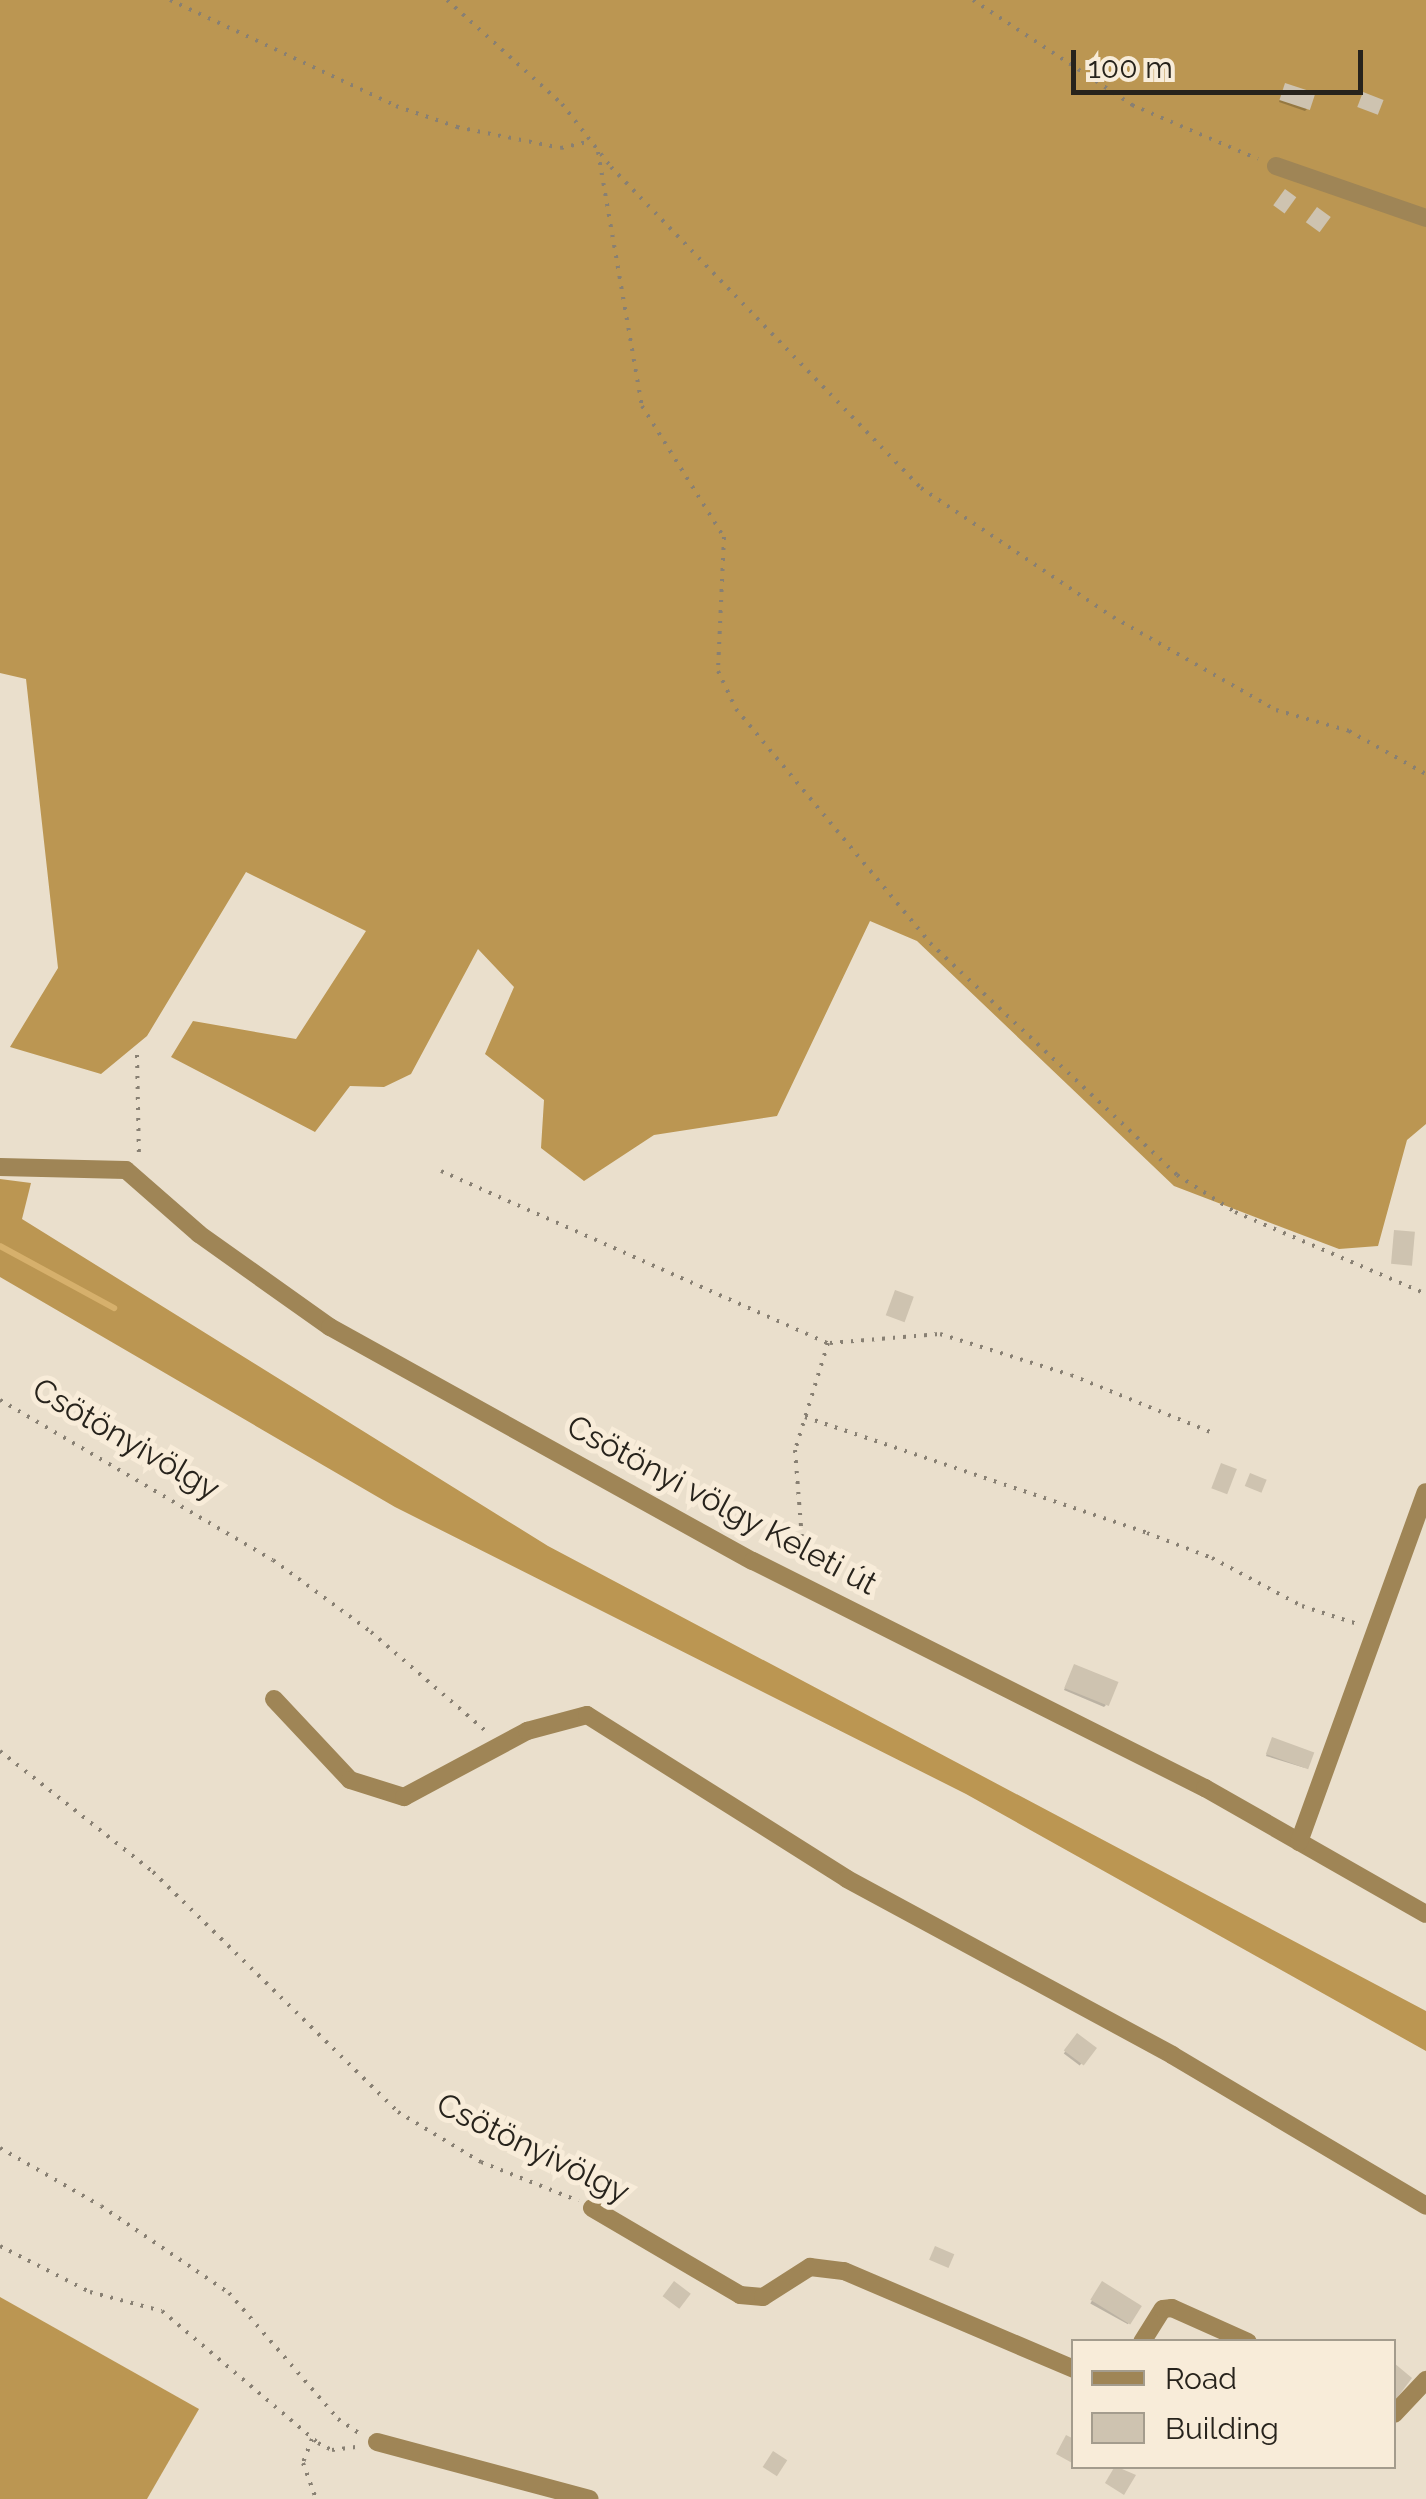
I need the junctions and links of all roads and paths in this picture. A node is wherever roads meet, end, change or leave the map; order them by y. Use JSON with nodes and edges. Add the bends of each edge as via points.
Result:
{"nodes":[{"id":1,"x":170,"y":0,"type":"edge"},
{"id":2,"x":447,"y":0,"type":"edge"},
{"id":3,"x":973,"y":0,"type":"edge"},
{"id":4,"x":591,"y":141,"type":"junction"},
{"id":5,"x":598,"y":152,"type":"junction"},
{"id":6,"x":1276,"y":166,"type":"joint"},
{"id":7,"x":1426,"y":218,"type":"edge"},
{"id":8,"x":1426,"y":774,"type":"edge"},
{"id":9,"x":137,"y":1055,"type":"dead end"},
{"id":10,"x":0,"y":1167,"type":"edge"},
{"id":11,"x":442,"y":1171,"type":"dead end"},
{"id":12,"x":152,"y":1191,"type":"junction"},
{"id":13,"x":1426,"y":1294,"type":"edge"},
{"id":14,"x":828,"y":1343,"type":"junction"},
{"id":15,"x":0,"y":1400,"type":"edge"},
{"id":16,"x":804,"y":1417,"type":"junction"},
{"id":17,"x":1211,"y":1432,"type":"dead end"},
{"id":18,"x":1426,"y":1492,"type":"edge"},
{"id":19,"x":808,"y":1588,"type":"junction"},
{"id":20,"x":1376,"y":1630,"type":"junction"},
{"id":21,"x":274,"y":1699,"type":"dead end"},
{"id":22,"x":512,"y":1739,"type":"junction"},
{"id":23,"x":0,"y":1751,"type":"edge"},
{"id":24,"x":1299,"y":1842,"type":"junction"},
{"id":25,"x":1426,"y":1914,"type":"edge"},
{"id":26,"x":0,"y":2148,"type":"edge"},
{"id":27,"x":1426,"y":2206,"type":"edge"},
{"id":28,"x":592,"y":2208,"type":"joint"},
{"id":29,"x":0,"y":2246,"type":"edge"},
{"id":30,"x":1144,"y":2339,"type":"edge"},
{"id":31,"x":1241,"y":2339,"type":"edge"},
{"id":32,"x":1071,"y":2368,"type":"edge"},
{"id":33,"x":1426,"y":2380,"type":"edge"},
{"id":34,"x":1396,"y":2412,"type":"edge"},
{"id":35,"x":312,"y":2438,"type":"junction"},
{"id":36,"x":377,"y":2442,"type":"junction"},
{"id":37,"x":316,"y":2499,"type":"edge"},
{"id":38,"x":590,"y":2499,"type":"edge"}],
"edges":[{"from":1,"to":4,"type":"path","via":[[396,106],[457,127],[560,148]]},
{"from":2,"to":4,"type":"path","via":[[562,104]]},
{"from":3,"to":6,"type":"path","via":[[1132,105]]},
{"from":4,"to":5,"type":"path"},
{"from":5,"to":8,"type":"path","via":[[920,488],[1113,617],[1276,710],[1349,731]]},
{"from":5,"to":13,"type":"path","via":[[642,406],[724,536],[718,671],[736,710],[930,943],[1177,1175],[1235,1212]]},
{"from":6,"to":7,"type":"street"},
{"from":9,"to":12,"type":"path","via":[[139,1161]]},
{"from":10,"to":12,"type":"street","name":"Csötönyi völgy Keleti út","via":[[107,1166],[126,1170]]},
{"from":11,"to":14,"type":"path"},
{"from":12,"to":19,"type":"street","name":"Csötönyi völgy Keleti út","via":[[199,1234],[330,1328]]},
{"from":14,"to":16,"type":"path"},
{"from":14,"to":17,"type":"path","via":[[940,1334],[1055,1376],[1071,1375]]},
{"from":15,"to":22,"type":"path","name":"Csötönyivölgy","via":[[272,1560],[372,1632],[473,1723]]},
{"from":16,"to":19,"type":"path","via":[[795,1450]]},
{"from":16,"to":20,"type":"path","via":[[1147,1533],[1212,1558],[1302,1606]]},
{"from":18,"to":20,"type":"street"},
{"from":19,"to":24,"type":"street","name":"Csötönyi völgy Keleti út"},
{"from":20,"to":24,"type":"street"},
{"from":21,"to":22,"type":"street","via":[[350,1780],[374,1792],[404,1797],[478,1763]]},
{"from":22,"to":27,"type":"street","via":[[587,1715],[623,1732],[696,1788],[848,1879],[1172,2055]]},
{"from":23,"to":28,"type":"path","name":"Csötönyivölgy","via":[[153,1872],[398,2112],[444,2144]]},
{"from":24,"to":25,"type":"street","name":"Csötönyi völgy Keleti út"},
{"from":26,"to":36,"type":"path","via":[[101,2206],[229,2293],[338,2419]]},
{"from":28,"to":32,"type":"street","name":"Csötönyivölgy","via":[[740,2296],[763,2298],[810,2267],[844,2271]]},
{"from":29,"to":35,"type":"path","via":[[90,2292],[162,2311]]},
{"from":30,"to":31,"type":"street","via":[[1162,2310],[1172,2308]]},
{"from":33,"to":34,"type":"street"},
{"from":35,"to":36,"type":"path","via":[[332,2450]]},
{"from":35,"to":37,"type":"path","via":[[302,2463]]},
{"from":36,"to":38,"type":"street"}]}
